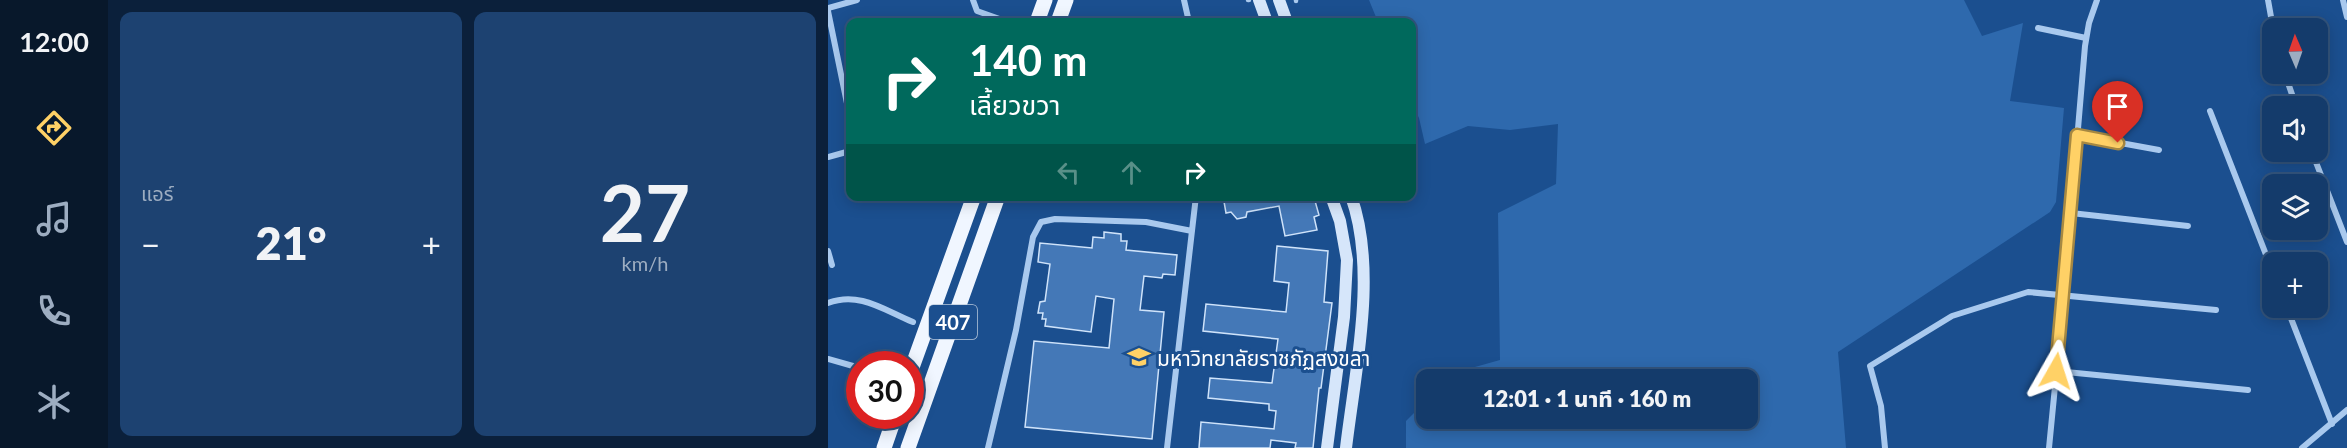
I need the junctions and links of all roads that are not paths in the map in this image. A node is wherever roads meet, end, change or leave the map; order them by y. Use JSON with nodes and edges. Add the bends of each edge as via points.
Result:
{"nodes":[{"id":1,"x":857,"y":0,"type":"edge"},
{"id":2,"x":973,"y":0,"type":"edge"},
{"id":3,"x":1045,"y":0,"type":"edge"},
{"id":4,"x":1066,"y":0,"type":"edge"},
{"id":5,"x":1184,"y":0,"type":"edge"},
{"id":6,"x":1258,"y":0,"type":"edge"},
{"id":7,"x":1279,"y":0,"type":"edge"},
{"id":8,"x":2097,"y":0,"type":"edge"},
{"id":9,"x":2268,"y":0,"type":"edge"},
{"id":10,"x":2343,"y":0,"type":"edge"},
{"id":11,"x":828,"y":10,"type":"edge"},
{"id":12,"x":2347,"y":17,"type":"edge"},
{"id":13,"x":997,"y":18,"type":"edge"},
{"id":14,"x":1038,"y":18,"type":"edge"},
{"id":15,"x":1059,"y":18,"type":"edge"},
{"id":16,"x":1188,"y":18,"type":"edge"},
{"id":17,"x":1265,"y":18,"type":"edge"},
{"id":18,"x":1286,"y":18,"type":"edge"},
{"id":19,"x":2271,"y":18,"type":"edge"},
{"id":20,"x":2038,"y":28,"type":"dead end"},
{"id":21,"x":2086,"y":38,"type":"junction"},
{"id":22,"x":846,"y":98,"type":"edge"},
{"id":23,"x":2210,"y":111,"type":"dead end"},
{"id":24,"x":2077,"y":135,"type":"junction"},
{"id":25,"x":2159,"y":150,"type":"dead end"},
{"id":26,"x":846,"y":152,"type":"edge"},
{"id":27,"x":828,"y":157,"type":"edge"},
{"id":28,"x":2316,"y":162,"type":"edge"},
{"id":29,"x":972,"y":201,"type":"edge"},
{"id":30,"x":996,"y":201,"type":"edge"},
{"id":31,"x":1195,"y":201,"type":"edge"},
{"id":32,"x":1333,"y":201,"type":"edge"},
{"id":33,"x":1352,"y":201,"type":"edge"},
{"id":34,"x":2071,"y":213,"type":"junction"},
{"id":35,"x":2188,"y":226,"type":"dead end"},
{"id":36,"x":1192,"y":231,"type":"junction"},
{"id":37,"x":2347,"y":242,"type":"edge"},
{"id":38,"x":828,"y":251,"type":"edge"},
{"id":39,"x":2265,"y":252,"type":"edge"},
{"id":40,"x":832,"y":265,"type":"dead end"},
{"id":41,"x":2064,"y":294,"type":"junction"},
{"id":42,"x":828,"y":303,"type":"edge"},
{"id":43,"x":2216,"y":310,"type":"dead end"},
{"id":44,"x":2291,"y":318,"type":"edge"},
{"id":45,"x":912,"y":322,"type":"dead end"},
{"id":46,"x":918,"y":351,"type":"edge"},
{"id":47,"x":828,"y":359,"type":"edge"},
{"id":48,"x":846,"y":364,"type":"edge"},
{"id":49,"x":2056,"y":371,"type":"junction"},
{"id":50,"x":2248,"y":390,"type":"dead end"},
{"id":51,"x":2347,"y":411,"type":"edge"},
{"id":52,"x":2332,"y":424,"type":"junction"},
{"id":53,"x":891,"y":429,"type":"edge"},
{"id":54,"x":884,"y":448,"type":"edge"},
{"id":55,"x":908,"y":448,"type":"edge"},
{"id":56,"x":988,"y":448,"type":"edge"},
{"id":57,"x":1167,"y":448,"type":"edge"},
{"id":58,"x":1327,"y":448,"type":"edge"},
{"id":59,"x":1346,"y":448,"type":"edge"},
{"id":60,"x":1885,"y":448,"type":"edge"},
{"id":61,"x":2049,"y":448,"type":"edge"},
{"id":62,"x":2302,"y":448,"type":"edge"}],
"edges":[{"from":1,"to":11,"type":"street"},
{"from":2,"to":13,"type":"street","via":[[977,11]]},
{"from":3,"to":14,"type":"main road"},
{"from":4,"to":15,"type":"main road"},
{"from":5,"to":16,"type":"street"},
{"from":6,"to":17,"type":"main road"},
{"from":7,"to":18,"type":"main road"},
{"from":8,"to":21,"type":"street"},
{"from":9,"to":19,"type":"street"},
{"from":10,"to":12,"type":"street"},
{"from":11,"to":22,"type":"street"},
{"from":20,"to":21,"type":"street"},
{"from":21,"to":24,"type":"street"},
{"from":23,"to":39,"type":"street"},
{"from":24,"to":25,"type":"street"},
{"from":24,"to":34,"type":"street"},
{"from":26,"to":27,"type":"street"},
{"from":28,"to":37,"type":"street"},
{"from":29,"to":46,"type":"main road","number":"407"},
{"from":30,"to":55,"type":"main road","number":"407"},
{"from":31,"to":36,"type":"street"},
{"from":32,"to":58,"type":"main road","via":[[1347,260],[1344,317]]},
{"from":33,"to":59,"type":"main road","via":[[1365,266]]},
{"from":34,"to":35,"type":"street"},
{"from":34,"to":41,"type":"street"},
{"from":36,"to":56,"type":"street","via":[[1146,222],[1041,222],[1033,237]]},
{"from":36,"to":57,"type":"street"},
{"from":38,"to":40,"type":"street"},
{"from":41,"to":43,"type":"street"},
{"from":41,"to":49,"type":"street"},
{"from":41,"to":60,"type":"street","via":[[2028,292],[1952,316],[1870,366],[1881,406]]},
{"from":42,"to":45,"type":"street","via":[[841,298],[858,299]]},
{"from":44,"to":52,"type":"street"},
{"from":47,"to":48,"type":"street"},
{"from":49,"to":50,"type":"street"},
{"from":49,"to":61,"type":"street"},
{"from":51,"to":52,"type":"street"},
{"from":52,"to":62,"type":"street"},
{"from":53,"to":54,"type":"main road"}]}
